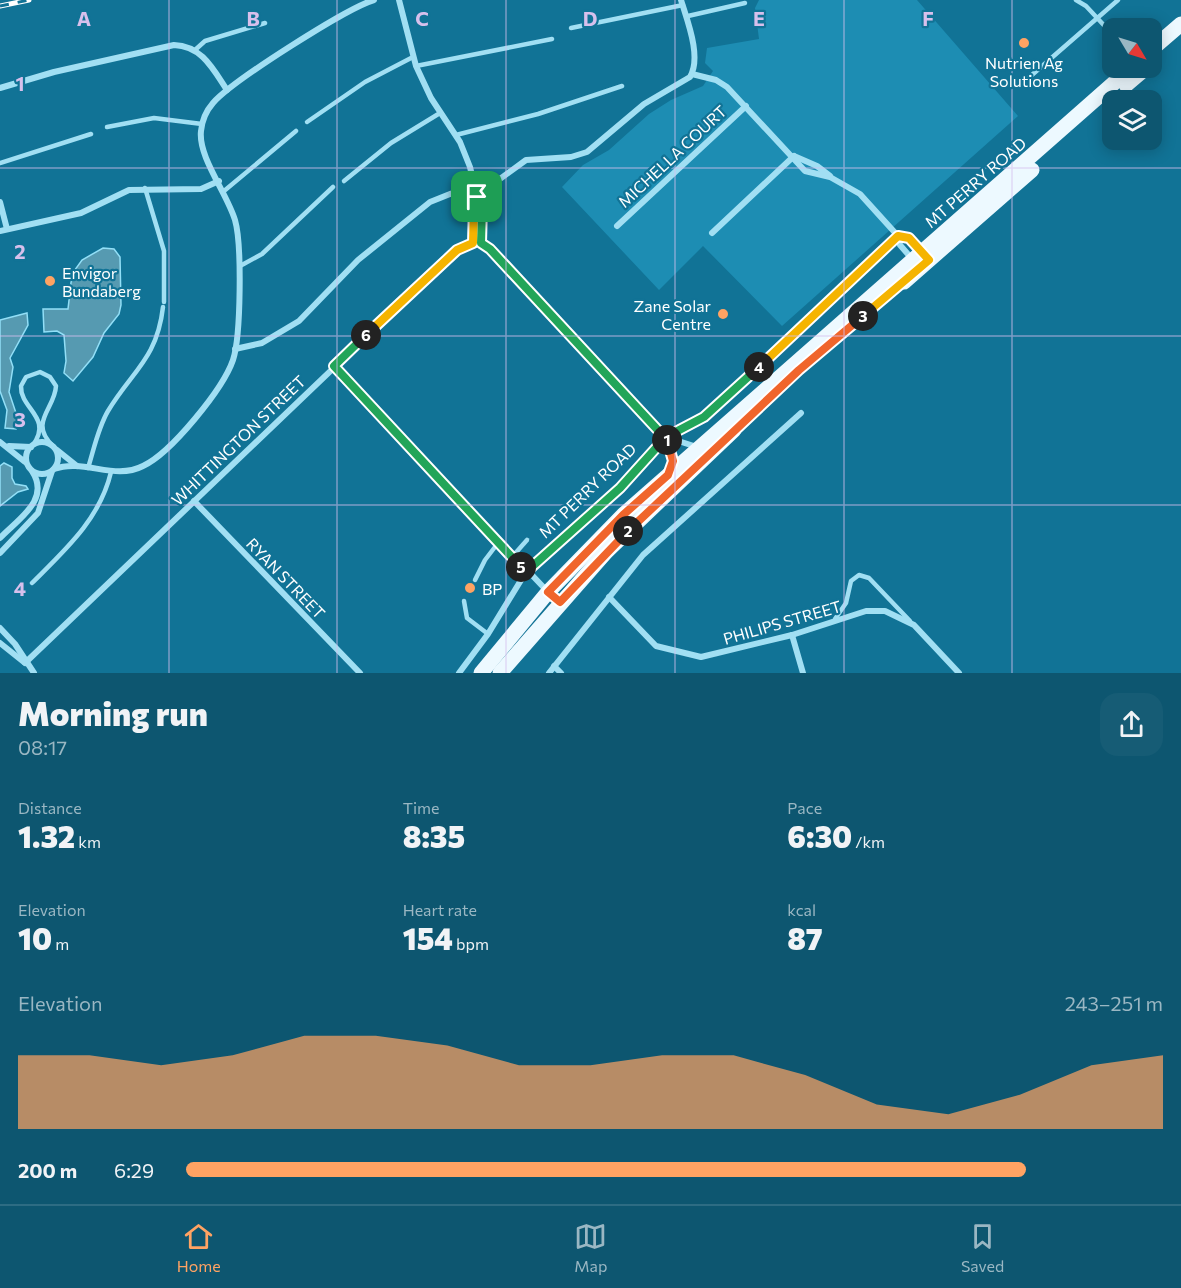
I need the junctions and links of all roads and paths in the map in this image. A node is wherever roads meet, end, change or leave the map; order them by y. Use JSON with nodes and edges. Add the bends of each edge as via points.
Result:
{"nodes":[{"id":1,"x":374,"y":0,"type":"edge"},
{"id":2,"x":399,"y":0,"type":"edge"},
{"id":3,"x":1076,"y":0,"type":"edge"},
{"id":4,"x":1118,"y":0,"type":"edge"},
{"id":5,"x":682,"y":3,"type":"edge"},
{"id":6,"x":745,"y":3,"type":"dead end"},
{"id":7,"x":688,"y":16,"type":"junction"},
{"id":8,"x":1097,"y":18,"type":"junction"},
{"id":9,"x":265,"y":23,"type":"dead end"},
{"id":10,"x":1102,"y":23,"type":"edge"},
{"id":11,"x":1181,"y":24,"type":"edge"},
{"id":12,"x":571,"y":28,"type":"dead end"},
{"id":13,"x":1181,"y":37,"type":"edge"},
{"id":14,"x":552,"y":39,"type":"dead end"},
{"id":15,"x":1162,"y":40,"type":"edge"},
{"id":16,"x":195,"y":50,"type":"junction"},
{"id":17,"x":1162,"y":52,"type":"edge"},
{"id":18,"x":413,"y":57,"type":"junction"},
{"id":19,"x":416,"y":66,"type":"junction"},
{"id":20,"x":692,"y":74,"type":"junction"},
{"id":21,"x":1130,"y":78,"type":"edge"},
{"id":22,"x":1025,"y":81,"type":"dead end"},
{"id":23,"x":622,"y":86,"type":"dead end"},
{"id":24,"x":0,"y":88,"type":"edge"},
{"id":25,"x":227,"y":90,"type":"junction"},
{"id":26,"x":746,"y":106,"type":"junction"},
{"id":27,"x":440,"y":113,"type":"junction"},
{"id":28,"x":307,"y":122,"type":"dead end"},
{"id":29,"x":202,"y":124,"type":"junction"},
{"id":30,"x":107,"y":127,"type":"dead end"},
{"id":31,"x":296,"y":131,"type":"dead end"},
{"id":32,"x":91,"y":134,"type":"dead end"},
{"id":33,"x":456,"y":135,"type":"junction"},
{"id":34,"x":794,"y":156,"type":"junction"},
{"id":35,"x":0,"y":164,"type":"edge"},
{"id":36,"x":219,"y":181,"type":"junction"},
{"id":37,"x":344,"y":181,"type":"dead end"},
{"id":38,"x":333,"y":187,"type":"dead end"},
{"id":39,"x":145,"y":188,"type":"junction"},
{"id":40,"x":476,"y":189,"type":"junction"},
{"id":41,"x":224,"y":191,"type":"junction"},
{"id":42,"x":0,"y":202,"type":"edge"},
{"id":43,"x":617,"y":226,"type":"dead end"},
{"id":44,"x":8,"y":229,"type":"junction"},
{"id":45,"x":0,"y":231,"type":"edge"},
{"id":46,"x":712,"y":233,"type":"dead end"},
{"id":47,"x":898,"y":236,"type":"junction"},
{"id":48,"x":477,"y":243,"type":"junction"},
{"id":49,"x":922,"y":260,"type":"junction"},
{"id":50,"x":240,"y":266,"type":"junction"},
{"id":51,"x":235,"y":349,"type":"junction"},
{"id":52,"x":334,"y":366,"type":"junction"},
{"id":53,"x":801,"y":413,"type":"dead end"},
{"id":54,"x":666,"y":437,"type":"junction"},
{"id":55,"x":0,"y":442,"type":"edge"},
{"id":56,"x":8,"y":446,"type":"junction"},
{"id":57,"x":32,"y":446,"type":"junction"},
{"id":58,"x":54,"y":447,"type":"junction"},
{"id":59,"x":699,"y":447,"type":"junction"},
{"id":60,"x":78,"y":466,"type":"junction"},
{"id":61,"x":29,"y":467,"type":"junction"},
{"id":62,"x":88,"y":468,"type":"junction"},
{"id":63,"x":53,"y":470,"type":"junction"},
{"id":64,"x":111,"y":472,"type":"junction"},
{"id":65,"x":668,"y":475,"type":"junction"},
{"id":66,"x":194,"y":501,"type":"junction"},
{"id":67,"x":0,"y":538,"type":"edge"},
{"id":68,"x":527,"y":540,"type":"dead end"},
{"id":69,"x":498,"y":543,"type":"junction"},
{"id":70,"x":0,"y":553,"type":"edge"},
{"id":71,"x":512,"y":557,"type":"junction"},
{"id":72,"x":526,"y":572,"type":"junction"},
{"id":73,"x":475,"y":580,"type":"dead end"},
{"id":74,"x":32,"y":583,"type":"dead end"},
{"id":75,"x":548,"y":592,"type":"junction"},
{"id":76,"x":609,"y":597,"type":"junction"},
{"id":77,"x":464,"y":601,"type":"dead end"},
{"id":78,"x":560,"y":602,"type":"junction"},
{"id":79,"x":832,"y":622,"type":"junction"},
{"id":80,"x":914,"y":625,"type":"junction"},
{"id":81,"x":0,"y":628,"type":"edge"},
{"id":82,"x":488,"y":634,"type":"junction"},
{"id":83,"x":792,"y":635,"type":"junction"},
{"id":84,"x":0,"y":643,"type":"edge"},
{"id":85,"x":26,"y":663,"type":"junction"},
{"id":86,"x":554,"y":666,"type":"junction"},
{"id":87,"x":34,"y":673,"type":"edge"},
{"id":88,"x":360,"y":673,"type":"edge"},
{"id":89,"x":459,"y":673,"type":"edge"},
{"id":90,"x":481,"y":673,"type":"edge"},
{"id":91,"x":500,"y":673,"type":"edge"},
{"id":92,"x":549,"y":673,"type":"edge"},
{"id":93,"x":561,"y":673,"type":"edge"},
{"id":94,"x":803,"y":673,"type":"edge"},
{"id":95,"x":959,"y":673,"type":"edge"}],
"edges":[{"from":1,"to":25,"type":"street","via":[[353,9]]},
{"from":2,"to":18,"type":"street"},
{"from":3,"to":8,"type":"lane"},
{"from":4,"to":8,"type":"lane"},
{"from":5,"to":7,"type":"street"},
{"from":5,"to":12,"type":"lane"},
{"from":6,"to":7,"type":"lane"},
{"from":7,"to":20,"type":"street"},
{"from":8,"to":10,"type":"lane"},
{"from":8,"to":22,"type":"lane"},
{"from":9,"to":16,"type":"lane","via":[[205,41]]},
{"from":11,"to":15,"type":"main road"},
{"from":13,"to":17,"type":"main road","name":"MT PERRY ROAD"},
{"from":14,"to":19,"type":"lane"},
{"from":16,"to":24,"type":"street","via":[[182,45],[168,46]]},
{"from":16,"to":25,"type":"street","via":[[208,61]]},
{"from":18,"to":19,"type":"street"},
{"from":18,"to":28,"type":"lane","via":[[365,82]]},
{"from":19,"to":27,"type":"street"},
{"from":20,"to":26,"type":"street","via":[[721,83]]},
{"from":20,"to":40,"type":"street","via":[[644,104],[587,152],[526,160],[493,184]]},
{"from":21,"to":49,"type":"main road","name":"MT PERRY ROAD"},
{"from":23,"to":33,"type":"lane"},
{"from":25,"to":29,"type":"street","via":[[211,105]]},
{"from":26,"to":34,"type":"street"},
{"from":26,"to":43,"type":"street","name":"MICHELLA COURT"},
{"from":27,"to":33,"type":"street"},
{"from":27,"to":37,"type":"lane","via":[[391,143]]},
{"from":29,"to":30,"type":"lane","via":[[154,118]]},
{"from":29,"to":36,"type":"street","via":[[202,148]]},
{"from":31,"to":41,"type":"lane"},
{"from":32,"to":35,"type":"lane"},
{"from":33,"to":40,"type":"street"},
{"from":34,"to":46,"type":"street"},
{"from":34,"to":47,"type":"street","via":[[860,194]]},
{"from":36,"to":39,"type":"street","via":[[201,189]]},
{"from":36,"to":41,"type":"street"},
{"from":38,"to":50,"type":"lane","via":[[262,254]]},
{"from":39,"to":44,"type":"street","via":[[129,189],[81,213]]},
{"from":39,"to":62,"type":"lane","via":[[164,251],[164,304],[159,334],[152,351],[105,416]]},
{"from":40,"to":48,"type":"street"},
{"from":40,"to":51,"type":"street","via":[[450,194],[423,207],[358,260],[299,321],[262,343]]},
{"from":41,"to":50,"type":"street","via":[[236,224]]},
{"from":42,"to":44,"type":"street"},
{"from":44,"to":45,"type":"street"},
{"from":47,"to":49,"type":"street","via":[[900,245]]},
{"from":47,"to":49,"type":"street","via":[[909,238]]},
{"from":47,"to":54,"type":"street","name":"MT PERRY ROAD","via":[[720,404]]},
{"from":48,"to":52,"type":"street","name":"WHITTINGTON STREET","via":[[457,250]]},
{"from":48,"to":54,"type":"street","via":[[490,249]]},
{"from":49,"to":59,"type":"main road","name":"MT PERRY ROAD"},
{"from":49,"to":78,"type":"main road","name":"MT PERRY ROAD","via":[[799,370],[615,544]]},
{"from":50,"to":51,"type":"street"},
{"from":51,"to":64,"type":"street","via":[[227,373],[173,444],[135,470]]},
{"from":52,"to":66,"type":"street","name":"WHITTINGTON STREET"},
{"from":52,"to":69,"type":"street"},
{"from":53,"to":76,"type":"street","via":[[643,555]]},
{"from":54,"to":59,"type":"street"},
{"from":54,"to":65,"type":"street","via":[[673,461]]},
{"from":54,"to":72,"type":"street","name":"MT PERRY ROAD","via":[[620,488]]},
{"from":55,"to":56,"type":"street"},
{"from":56,"to":57,"type":"street"},
{"from":56,"to":61,"type":"street"},
{"from":57,"to":58,"type":"street","via":[[43,442]]},
{"from":57,"to":58,"type":"lane","via":[[39,435],[38,420],[23,398],[21,386],[26,377],[40,372],[56,386],[43,422],[45,436]]},
{"from":57,"to":61,"type":"street","via":[[26,456]]},
{"from":58,"to":60,"type":"street"},
{"from":58,"to":63,"type":"street","via":[[58,459]]},
{"from":59,"to":65,"type":"main road","name":"MT PERRY ROAD"},
{"from":60,"to":62,"type":"street"},
{"from":60,"to":63,"type":"street"},
{"from":61,"to":63,"type":"street","via":[[38,473]]},
{"from":61,"to":67,"type":"street","via":[[38,481],[34,503]]},
{"from":62,"to":64,"type":"street"},
{"from":63,"to":70,"type":"street","via":[[38,513]]},
{"from":64,"to":74,"type":"lane","via":[[104,498],[93,517]]},
{"from":65,"to":75,"type":"main road","name":"MT PERRY ROAD"},
{"from":66,"to":85,"type":"street","name":"WHITTINGTON STREET"},
{"from":66,"to":88,"type":"street","name":"RYAN STREET"},
{"from":68,"to":71,"type":"lane"},
{"from":69,"to":71,"type":"street"},
{"from":69,"to":73,"type":"lane"},
{"from":71,"to":72,"type":"street"},
{"from":72,"to":75,"type":"street"},
{"from":72,"to":82,"type":"street","name":"MT PERRY ROAD"},
{"from":75,"to":78,"type":"street"},
{"from":75,"to":90,"type":"main road","name":"MT PERRY ROAD"},
{"from":76,"to":83,"type":"street","name":"PHILIPS STREET","via":[[656,646],[695,657]]},
{"from":76,"to":86,"type":"street"},
{"from":77,"to":82,"type":"lane","via":[[467,618]]},
{"from":78,"to":91,"type":"main road","name":"MT PERRY ROAD"},
{"from":79,"to":80,"type":"street","name":"PHILIPS STREET","via":[[875,610],[895,614]]},
{"from":79,"to":80,"type":"lane","via":[[843,611],[850,581],[860,575],[869,578]]},
{"from":79,"to":83,"type":"street","name":"PHILIPS STREET"},
{"from":80,"to":95,"type":"street","name":"PHILIPS STREET"},
{"from":81,"to":85,"type":"street"},
{"from":82,"to":89,"type":"street","name":"MT PERRY ROAD"},
{"from":83,"to":94,"type":"street"},
{"from":84,"to":85,"type":"street"},
{"from":85,"to":87,"type":"street"},
{"from":86,"to":92,"type":"street"},
{"from":86,"to":93,"type":"street"}]}
